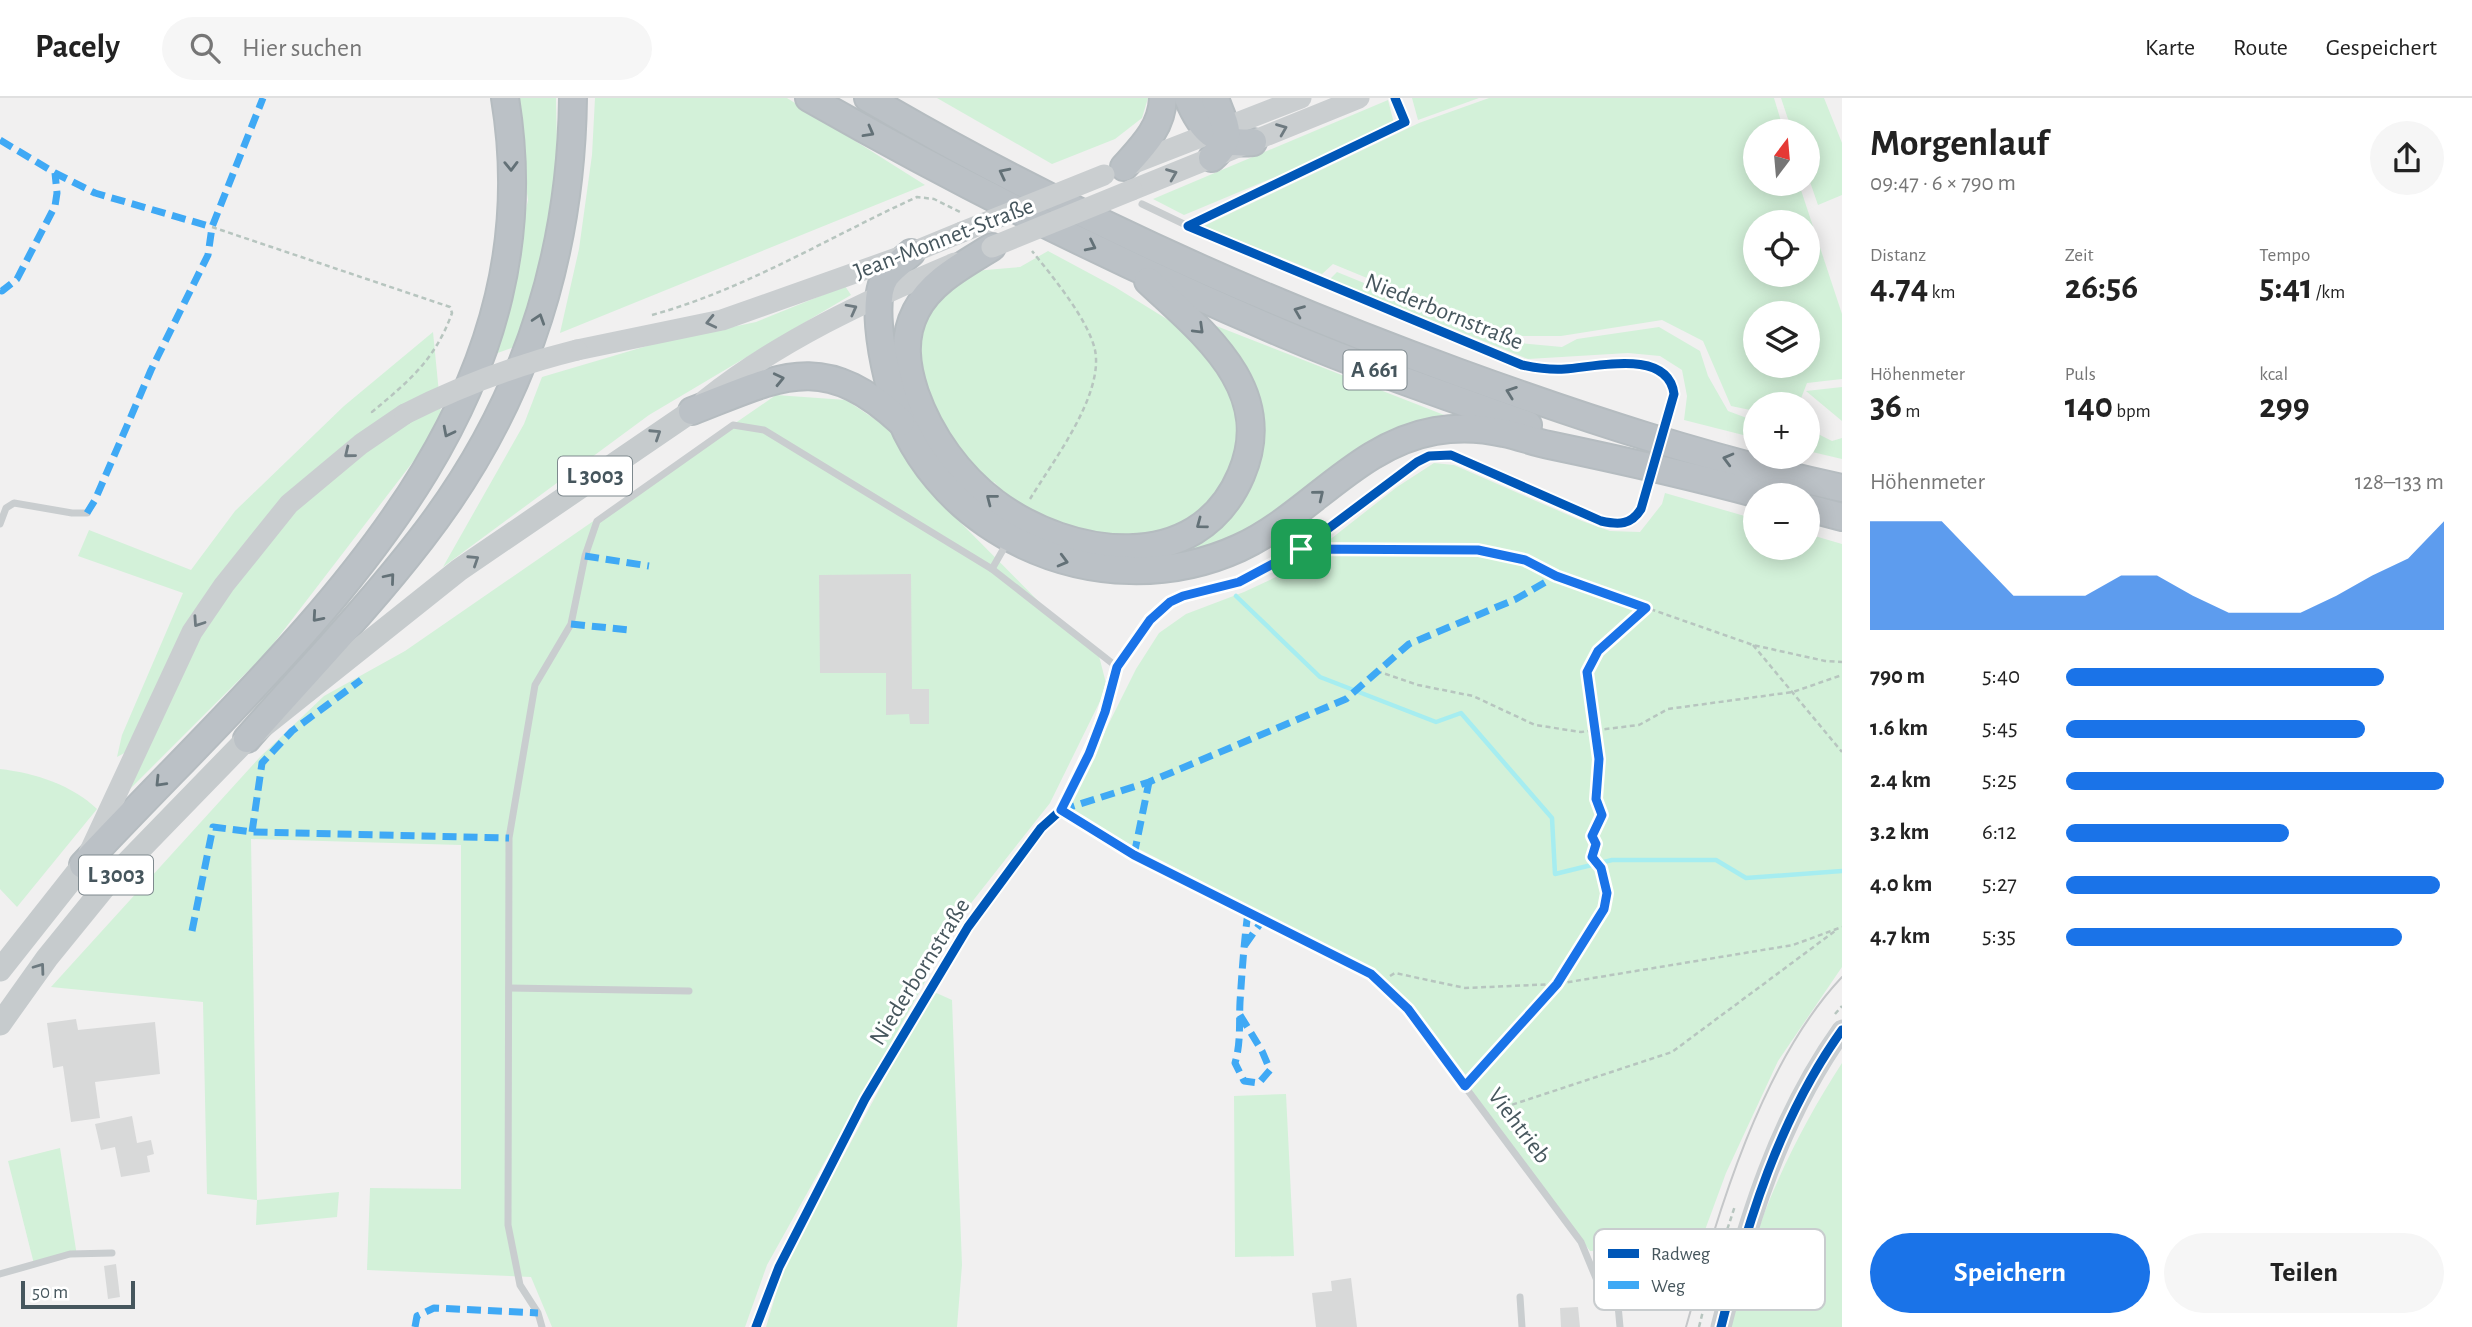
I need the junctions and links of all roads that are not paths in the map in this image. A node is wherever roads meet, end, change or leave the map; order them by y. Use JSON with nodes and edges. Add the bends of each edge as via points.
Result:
{"nodes":[{"id":1,"x":505,"y":98,"type":"edge"},
{"id":2,"x":573,"y":98,"type":"edge"},
{"id":3,"x":809,"y":98,"type":"edge"},
{"id":4,"x":868,"y":98,"type":"edge"},
{"id":5,"x":903,"y":98,"type":"edge"},
{"id":6,"x":1163,"y":98,"type":"edge"},
{"id":7,"x":1188,"y":98,"type":"edge"},
{"id":8,"x":1214,"y":98,"type":"edge"},
{"id":9,"x":1301,"y":98,"type":"edge"},
{"id":10,"x":1359,"y":98,"type":"edge"},
{"id":11,"x":1395,"y":98,"type":"edge"},
{"id":12,"x":935,"y":136,"type":"junction"},
{"id":13,"x":1218,"y":140,"type":"junction"},
{"id":14,"x":1253,"y":142,"type":"joint"},
{"id":15,"x":1125,"y":184,"type":"junction"},
{"id":16,"x":1188,"y":226,"type":"junction"},
{"id":17,"x":992,"y":247,"type":"junction"},
{"id":18,"x":911,"y":253,"type":"junction"},
{"id":19,"x":1131,"y":266,"type":"junction"},
{"id":20,"x":880,"y":295,"type":"junction"},
{"id":21,"x":692,"y":411,"type":"junction"},
{"id":22,"x":905,"y":425,"type":"junction"},
{"id":23,"x":1625,"y":460,"type":"junction"},
{"id":24,"x":1842,"y":488,"type":"edge"},
{"id":25,"x":1743,"y":490,"type":"edge"},
{"id":26,"x":1820,"y":511,"type":"edge"},
{"id":27,"x":87,"y":513,"type":"dead end"},
{"id":28,"x":1842,"y":517,"type":"edge"},
{"id":29,"x":0,"y":524,"type":"edge"},
{"id":30,"x":1004,"y":548,"type":"dead end"},
{"id":31,"x":992,"y":569,"type":"junction"},
{"id":32,"x":1117,"y":667,"type":"junction"},
{"id":33,"x":247,"y":739,"type":"junction"},
{"id":34,"x":1061,"y":810,"type":"junction"},
{"id":35,"x":83,"y":864,"type":"junction"},
{"id":36,"x":0,"y":970,"type":"edge"},
{"id":37,"x":509,"y":988,"type":"junction"},
{"id":38,"x":689,"y":991,"type":"dead end"},
{"id":39,"x":0,"y":1024,"type":"edge"},
{"id":40,"x":1842,"y":1030,"type":"edge"},
{"id":41,"x":1749,"y":1229,"type":"edge"},
{"id":42,"x":112,"y":1252,"type":"dead end"},
{"id":43,"x":1594,"y":1273,"type":"edge"},
{"id":44,"x":0,"y":1274,"type":"edge"},
{"id":45,"x":1520,"y":1297,"type":"dead end"},
{"id":46,"x":1725,"y":1310,"type":"edge"},
{"id":47,"x":542,"y":1327,"type":"edge"},
{"id":48,"x":756,"y":1327,"type":"edge"},
{"id":49,"x":1522,"y":1327,"type":"edge"},
{"id":50,"x":1721,"y":1327,"type":"edge"}],
"edges":[{"from":1,"to":35,"type":"highway","one_way":true,"via":[[511,211],[503,273],[471,386],[440,449],[344,585]]},
{"from":33,"to":2,"type":"highway","one_way":true,"via":[[422,537],[501,414],[527,355],[556,256],[571,165]]},
{"from":3,"to":19,"type":"highway","number":"A 661","one_way":true},
{"from":4,"to":12,"type":"highway","number":"A 661"},
{"from":5,"to":12,"type":"highway"},
{"from":6,"to":15,"type":"highway","via":[[1160,118]]},
{"from":7,"to":13,"type":"highway","via":[[1196,117]]},
{"from":8,"to":13,"type":"highway"},
{"from":9,"to":13,"type":"main road","name":"Jean-Monnet-Straße","number":"L 3003"},
{"from":14,"to":10,"type":"main road","one_way":true},
{"from":11,"to":16,"type":"lane","via":[[1405,122]]},
{"from":24,"to":12,"type":"highway","number":"A 661","one_way":true,"via":[[1554,408],[1297,311],[1065,204]]},
{"from":13,"to":14,"type":"highway"},
{"from":13,"to":15,"type":"main road","name":"Jean-Monnet-Straße","number":"L 3003"},
{"from":15,"to":16,"type":"lane"},
{"from":15,"to":17,"type":"main road","name":"Jean-Monnet-Straße","number":"L 3003","bridge":true},
{"from":15,"to":18,"type":"main road","name":"Jean-Monnet-Straße","number":"L 3003","bridge":true,"via":[[962,232]]},
{"from":16,"to":32,"type":"lane","name":"Niederbornstraße","bridge":true,"via":[[1522,365],[1562,369],[1634,363],[1649,366],[1661,371],[1673,387],[1671,404],[1635,519],[1612,523],[1451,455],[1429,456],[1402,471],[1301,549],[1239,582],[1170,602],[1150,620]]},
{"from":19,"to":17,"type":"highway","one_way":true,"via":[[1228,361],[1242,388],[1250,430],[1241,476],[1218,510],[1177,539],[1138,549],[1076,542],[1036,528],[1007,511],[954,464],[925,418],[906,357],[915,311],[951,273]]},
{"from":17,"to":20,"type":"main road","number":"L 3003"},
{"from":18,"to":20,"type":"highway","via":[[885,278]]},
{"from":18,"to":35,"type":"main road","name":"Jean-Monnet-Straße","number":"L 3003","one_way":true,"bridge":true,"via":[[722,320],[577,350],[480,380],[405,414],[360,444],[289,504],[192,632]]},
{"from":19,"to":23,"type":"highway","number":"A 661","via":[[1287,335]]},
{"from":21,"to":20,"type":"main road","number":"L 3003","one_way":true,"via":[[736,375]]},
{"from":20,"to":22,"type":"highway","via":[[884,360]]},
{"from":21,"to":22,"type":"highway","one_way":true,"via":[[773,379],[818,376],[871,396]]},
{"from":33,"to":21,"type":"main road","number":"L 3003","one_way":true,"via":[[459,570]]},
{"from":22,"to":23,"type":"highway","one_way":true,"via":[[931,469],[955,497],[1008,538],[1058,560],[1127,570],[1192,564],[1239,548],[1288,521],[1374,454],[1421,434],[1463,429],[1504,433]]},
{"from":23,"to":25,"type":"highway","number":"A 661"},
{"from":26,"to":28,"type":"highway"},
{"from":27,"to":29,"type":"lane","via":[[14,503],[6,508]]},
{"from":30,"to":31,"type":"lane"},
{"from":31,"to":32,"type":"lane"},
{"from":31,"to":37,"type":"lane","via":[[764,430],[733,425],[597,521],[570,624],[535,685],[509,838]]},
{"from":32,"to":34,"type":"lane","name":"Niederbornstraße","via":[[1089,754]]},
{"from":39,"to":33,"type":"main road","number":"L 3003","one_way":true,"via":[[112,878]]},
{"from":34,"to":43,"type":"lane","name":"Viehtrieb","via":[[1128,851],[1371,974],[1408,1009],[1486,1113],[1581,1242]]},
{"from":34,"to":48,"type":"lane","name":"Niederbornstraße","via":[[1041,828],[968,927],[865,1099],[779,1267]]},
{"from":35,"to":36,"type":"main road","number":"L 3003"},
{"from":37,"to":38,"type":"lane"},
{"from":37,"to":47,"type":"lane","via":[[508,1225],[520,1285]]},
{"from":40,"to":41,"type":"main road","via":[[1807,1084]]},
{"from":42,"to":44,"type":"lane","via":[[70,1254]]},
{"from":45,"to":49,"type":"lane"},
{"from":46,"to":50,"type":"main road"}]}
